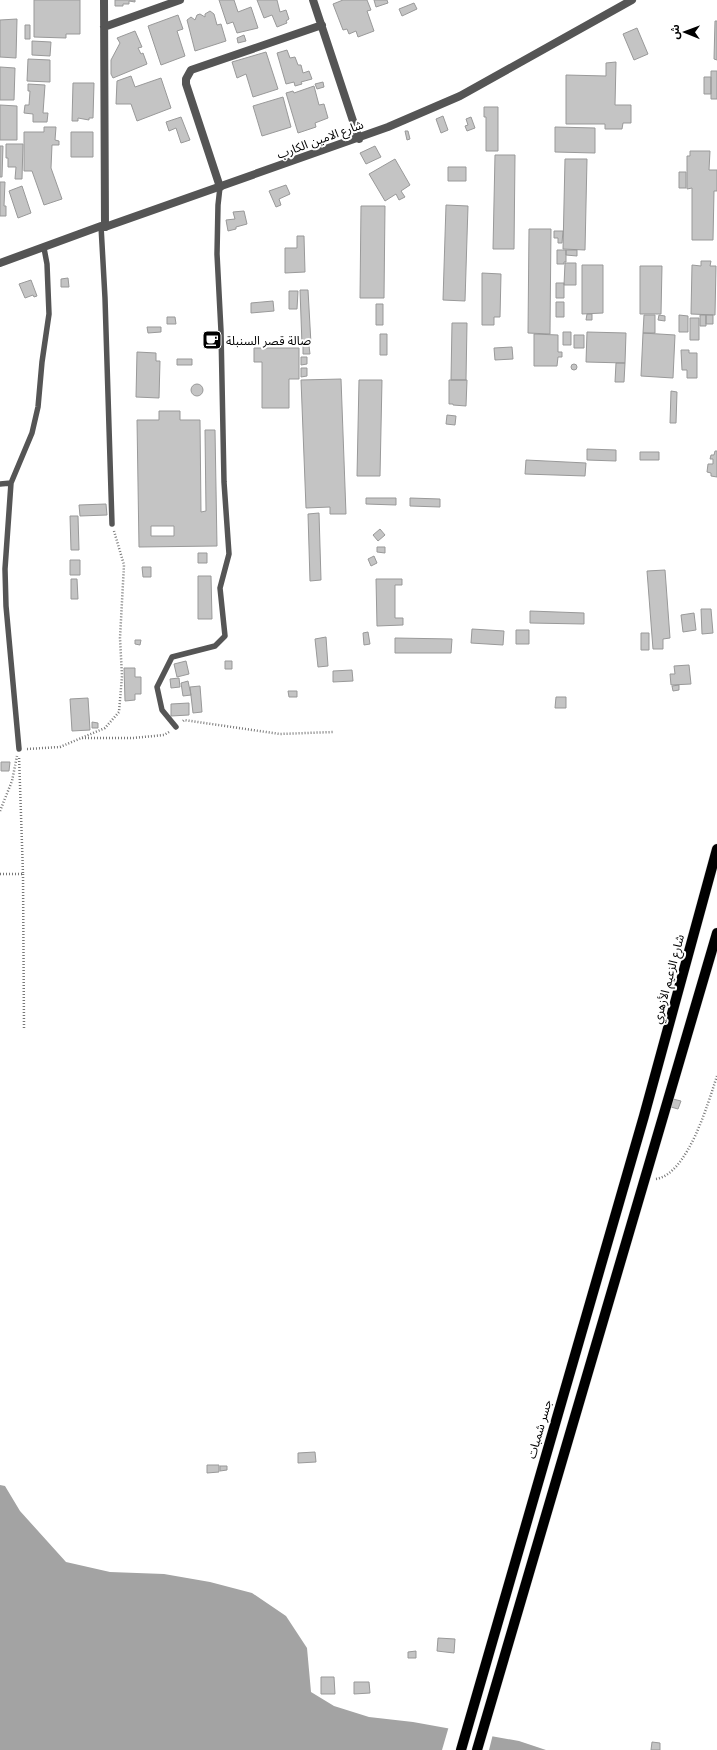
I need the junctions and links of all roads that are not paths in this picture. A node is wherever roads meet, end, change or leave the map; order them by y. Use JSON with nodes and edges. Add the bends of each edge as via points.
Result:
{"nodes":[{"id":1,"x":104,"y":0,"type":"edge"},
{"id":2,"x":180,"y":0,"type":"edge"},
{"id":3,"x":313,"y":0,"type":"edge"},
{"id":4,"x":630,"y":0,"type":"edge"},
{"id":5,"x":322,"y":25,"type":"junction"},
{"id":6,"x":104,"y":27,"type":"junction"},
{"id":7,"x":359,"y":139,"type":"junction"},
{"id":8,"x":220,"y":187,"type":"junction"},
{"id":9,"x":103,"y":226,"type":"junction"},
{"id":10,"x":44,"y":248,"type":"junction"},
{"id":11,"x":0,"y":263,"type":"edge"},
{"id":12,"x":12,"y":483,"type":"junction"},
{"id":13,"x":0,"y":484,"type":"edge"},
{"id":14,"x":112,"y":524,"type":"road end"},
{"id":15,"x":176,"y":726,"type":"road end"},
{"id":16,"x":19,"y":749,"type":"road end"},
{"id":17,"x":717,"y":849,"type":"edge"},
{"id":18,"x":717,"y":933,"type":"edge"},
{"id":19,"x":644,"y":1116,"type":"joint"},
{"id":20,"x":461,"y":1750,"type":"edge"},
{"id":21,"x":477,"y":1750,"type":"edge"}],
"edges":[{"from":1,"to":6,"type":"street"},
{"from":2,"to":6,"type":"street"},
{"from":3,"to":5,"type":"street"},
{"from":4,"to":7,"type":"street","name":"شارع الامين الكارب","via":[[460,96]]},
{"from":5,"to":7,"type":"street"},
{"from":5,"to":8,"type":"street","via":[[191,70],[186,84]]},
{"from":6,"to":9,"type":"street"},
{"from":7,"to":8,"type":"street","name":"شارع الامين الكارب"},
{"from":8,"to":9,"type":"street","name":"شارع الامين الكارب"},
{"from":8,"to":15,"type":"lane","via":[[217,254],[224,482],[229,554],[220,588],[224,636],[215,646],[172,657],[157,687],[162,710]]},
{"from":9,"to":10,"type":"street","name":"شارع الامين الكارب"},
{"from":9,"to":14,"type":"lane"},
{"from":10,"to":11,"type":"street","name":"شارع الامين الكارب"},
{"from":10,"to":12,"type":"lane","via":[[49,314],[38,407],[32,433]]},
{"from":12,"to":13,"type":"lane"},
{"from":12,"to":16,"type":"lane","via":[[6,606]]},
{"from":17,"to":19,"type":"main road","name":"شارع الزعيم الأزهري"},
{"from":18,"to":21,"type":"main road"},
{"from":19,"to":20,"type":"main road","name":"جسر شمبات"}]}
